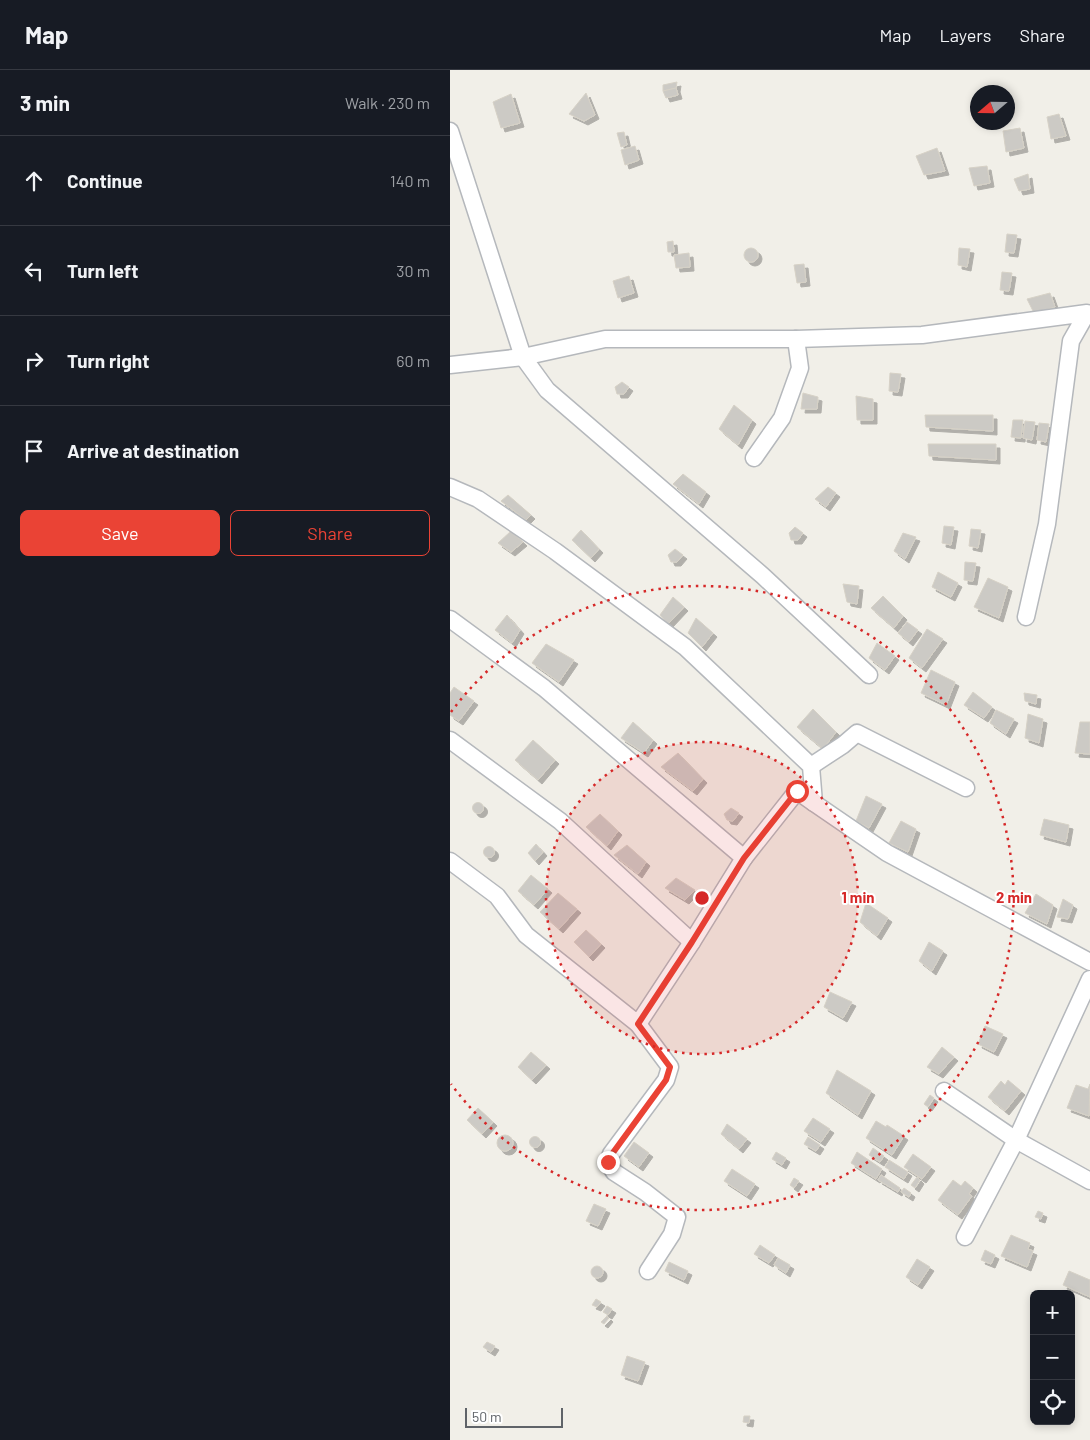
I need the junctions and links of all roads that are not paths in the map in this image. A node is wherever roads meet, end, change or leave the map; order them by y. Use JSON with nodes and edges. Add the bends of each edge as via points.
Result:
{"nodes":[{"id":1,"x":450,"y":131,"type":"edge"},
{"id":2,"x":1089,"y":313,"type":"edge"},
{"id":3,"x":1044,"y":329,"type":"dead end"},
{"id":4,"x":796,"y":340,"type":"junction"},
{"id":5,"x":523,"y":357,"type":"junction"},
{"id":6,"x":450,"y":366,"type":"edge"},
{"id":7,"x":754,"y":458,"type":"dead end"},
{"id":8,"x":450,"y":487,"type":"edge"},
{"id":9,"x":1026,"y":617,"type":"dead end"},
{"id":10,"x":450,"y":619,"type":"edge"},
{"id":11,"x":869,"y":674,"type":"dead end"},
{"id":12,"x":450,"y":740,"type":"edge"},
{"id":13,"x":811,"y":766,"type":"junction"},
{"id":14,"x":966,"y":788,"type":"dead end"},
{"id":15,"x":814,"y":803,"type":"junction"},
{"id":16,"x":744,"y":858,"type":"junction"},
{"id":17,"x":450,"y":861,"type":"edge"},
{"id":18,"x":692,"y":942,"type":"junction"},
{"id":19,"x":1090,"y":962,"type":"edge"},
{"id":20,"x":1090,"y":979,"type":"edge"},
{"id":21,"x":638,"y":1024,"type":"junction"},
{"id":22,"x":944,"y":1091,"type":"dead end"},
{"id":23,"x":1016,"y":1140,"type":"junction"},
{"id":24,"x":1090,"y":1182,"type":"edge"},
{"id":25,"x":965,"y":1237,"type":"dead end"},
{"id":26,"x":648,"y":1271,"type":"dead end"}],
"edges":[{"from":1,"to":5,"type":"street"},
{"from":2,"to":3,"type":"street"},
{"from":2,"to":4,"type":"street","via":[[922,335]]},
{"from":2,"to":9,"type":"street","via":[[1071,341],[1047,524]]},
{"from":4,"to":5,"type":"street","via":[[605,339]]},
{"from":4,"to":7,"type":"street","via":[[800,368],[782,418]]},
{"from":5,"to":6,"type":"street"},
{"from":5,"to":11,"type":"street","via":[[548,390],[763,576]]},
{"from":8,"to":13,"type":"street","via":[[478,500],[555,551],[685,647]]},
{"from":10,"to":16,"type":"street","via":[[544,688]]},
{"from":12,"to":18,"type":"street","via":[[560,821]]},
{"from":13,"to":14,"type":"street","via":[[857,733]]},
{"from":13,"to":15,"type":"street"},
{"from":15,"to":16,"type":"street","via":[[797,791]]},
{"from":15,"to":19,"type":"street","via":[[887,853]]},
{"from":16,"to":18,"type":"street"},
{"from":17,"to":21,"type":"street","via":[[497,896],[526,935]]},
{"from":18,"to":21,"type":"street"},
{"from":20,"to":23,"type":"street"},
{"from":21,"to":26,"type":"street","via":[[670,1067],[666,1080],[608,1162],[614,1172],[677,1217],[672,1234]]},
{"from":22,"to":23,"type":"street"},
{"from":23,"to":24,"type":"street"},
{"from":23,"to":25,"type":"street"}]}
